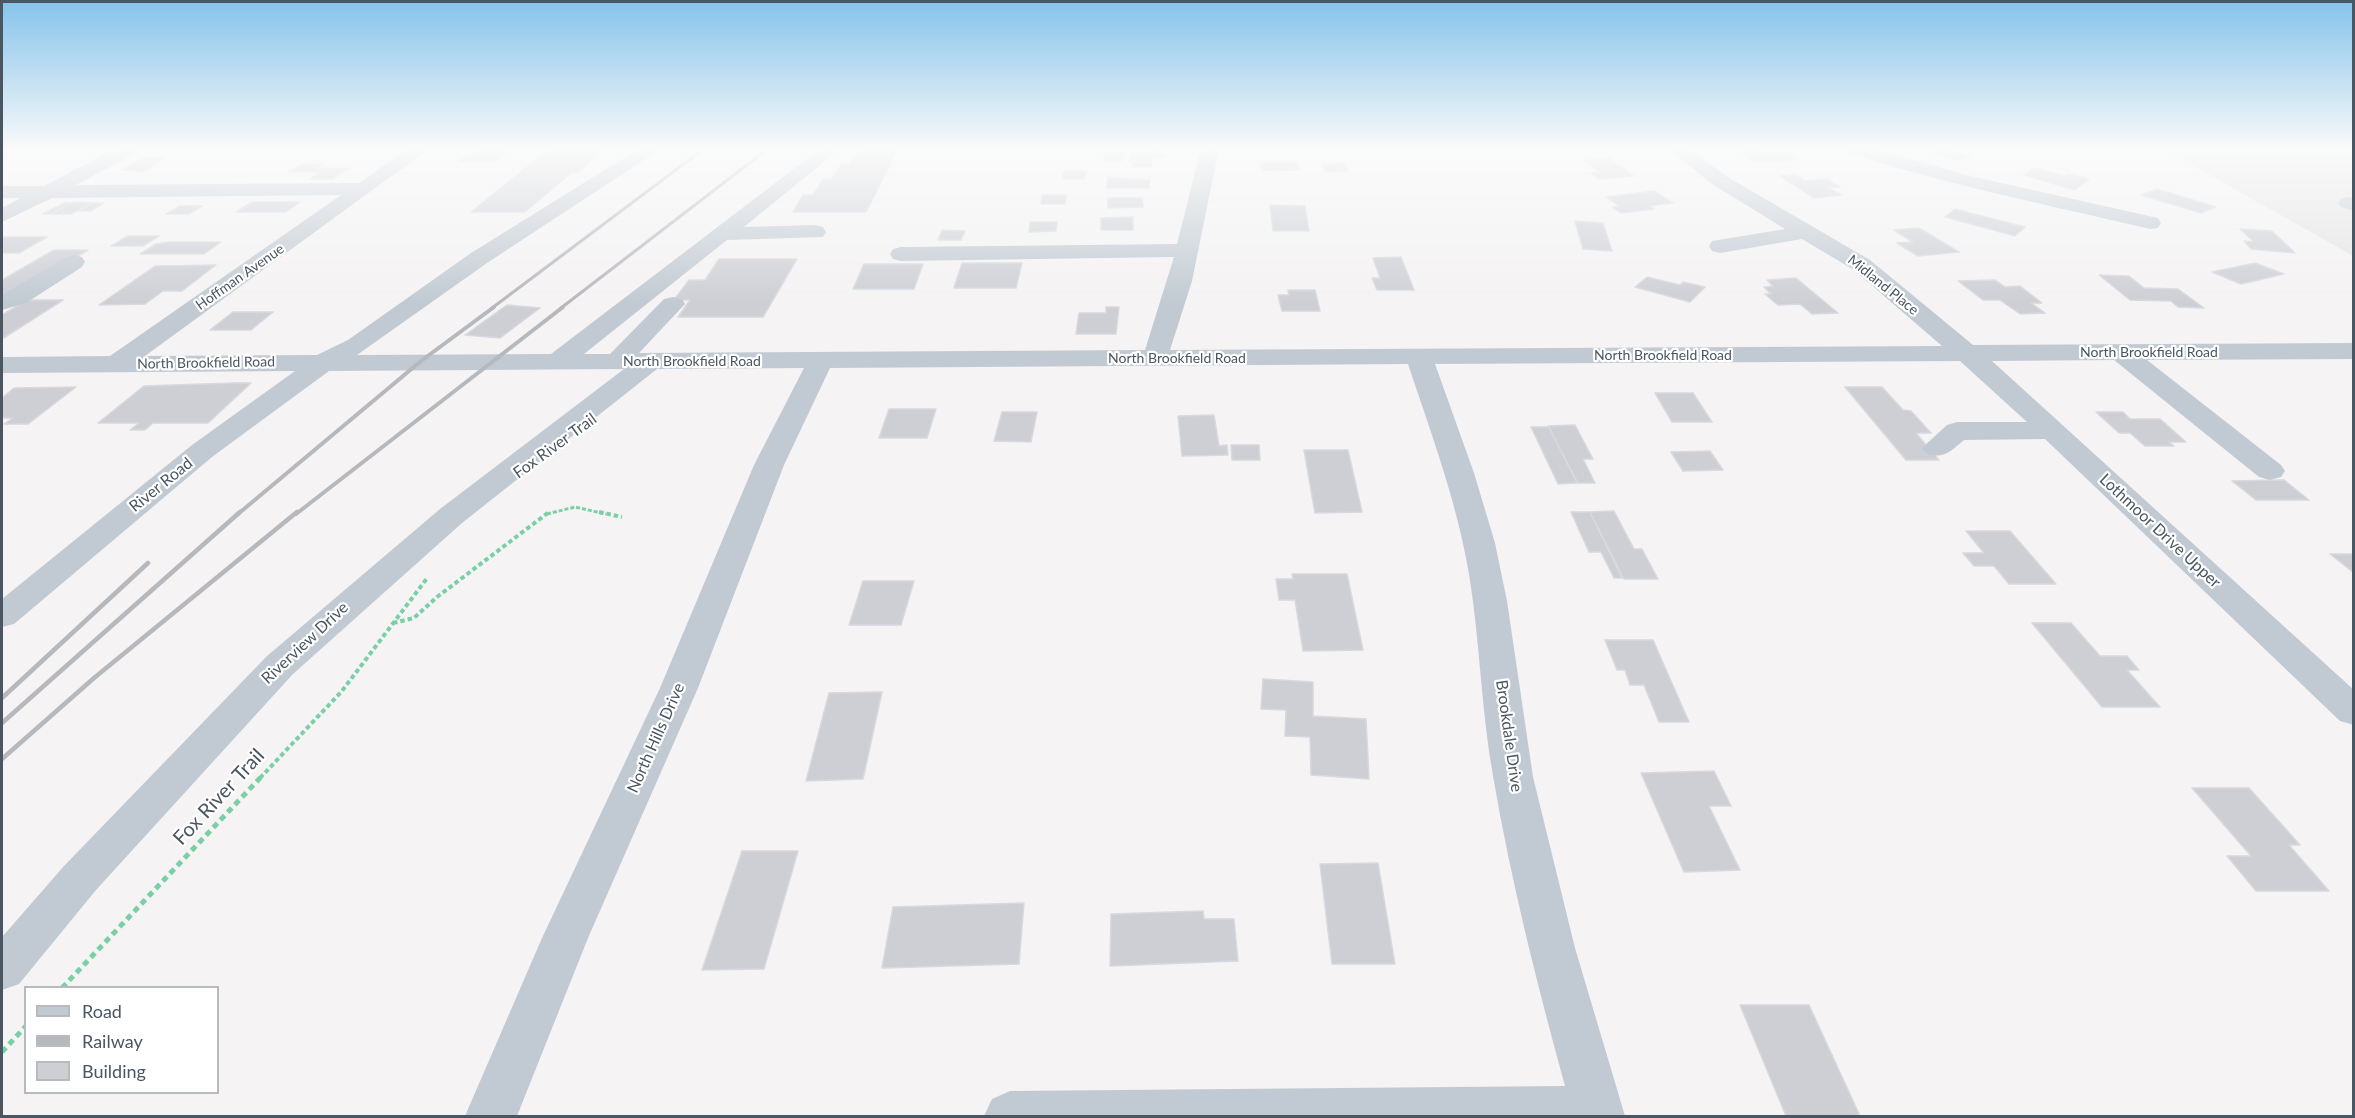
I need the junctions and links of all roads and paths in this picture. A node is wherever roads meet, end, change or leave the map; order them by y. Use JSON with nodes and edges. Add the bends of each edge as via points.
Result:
{"nodes":[{"id":1,"x":33,"y":200,"type":"edge"},
{"id":2,"x":347,"y":200,"type":"edge"},
{"id":3,"x":570,"y":200,"type":"edge"},
{"id":4,"x":765,"y":200,"type":"edge"},
{"id":5,"x":1198,"y":200,"type":"edge"},
{"id":6,"x":1752,"y":200,"type":"edge"},
{"id":7,"x":2050,"y":200,"type":"edge"},
{"id":8,"x":2,"y":216,"type":"edge"},
{"id":9,"x":2150,"y":223,"type":"dead end"},
{"id":10,"x":815,"y":232,"type":"dead end"},
{"id":11,"x":1804,"y":232,"type":"junction"},
{"id":12,"x":721,"y":234,"type":"junction"},
{"id":13,"x":1720,"y":246,"type":"dead end"},
{"id":14,"x":1187,"y":250,"type":"junction"},
{"id":15,"x":900,"y":254,"type":"dead end"},
{"id":16,"x":74,"y":262,"type":"dead end"},
{"id":17,"x":2,"y":303,"type":"edge"},
{"id":18,"x":673,"y":304,"type":"dead end"},
{"id":19,"x":2354,"y":351,"type":"edge"},
{"id":20,"x":1964,"y":352,"type":"junction"},
{"id":21,"x":2120,"y":352,"type":"junction"},
{"id":22,"x":1419,"y":357,"type":"junction"},
{"id":23,"x":1155,"y":358,"type":"junction"},
{"id":24,"x":822,"y":360,"type":"junction"},
{"id":25,"x":326,"y":361,"type":"junction"},
{"id":26,"x":558,"y":361,"type":"junction"},
{"id":27,"x":634,"y":361,"type":"junction"},
{"id":28,"x":117,"y":364,"type":"junction"},
{"id":29,"x":2,"y":366,"type":"edge"},
{"id":30,"x":2052,"y":430,"type":"junction"},
{"id":31,"x":1937,"y":448,"type":"dead end"},
{"id":32,"x":2270,"y":471,"type":"dead end"},
{"id":33,"x":622,"y":517,"type":"dead end"},
{"id":34,"x":429,"y":576,"type":"dead end"},
{"id":35,"x":2,"y":616,"type":"edge"},
{"id":36,"x":393,"y":623,"type":"junction"},
{"id":37,"x":2354,"y":712,"type":"edge"},
{"id":38,"x":2,"y":970,"type":"edge"},
{"id":39,"x":63,"y":986,"type":"edge"},
{"id":40,"x":24,"y":1028,"type":"edge"},
{"id":41,"x":2,"y":1052,"type":"edge"},
{"id":42,"x":1598,"y":1113,"type":"edge"},
{"id":43,"x":491,"y":1116,"type":"edge"},
{"id":44,"x":1010,"y":1116,"type":"edge"}],
"edges":[{"from":1,"to":8,"type":"street"},
{"from":2,"to":28,"type":"street","name":"Hoffman Avenue"},
{"from":3,"to":25,"type":"street","name":"River Road","via":[[479,258],[357,345]]},
{"from":4,"to":12,"type":"street"},
{"from":5,"to":14,"type":"street"},
{"from":6,"to":11,"type":"street","name":"Midland Place"},
{"from":7,"to":9,"type":"street"},
{"from":10,"to":12,"type":"street"},
{"from":11,"to":13,"type":"street"},
{"from":11,"to":20,"type":"street","name":"Midland Place","via":[[1862,265]]},
{"from":12,"to":26,"type":"street"},
{"from":14,"to":15,"type":"street"},
{"from":14,"to":23,"type":"street"},
{"from":16,"to":17,"type":"street","via":[[17,298]]},
{"from":18,"to":27,"type":"street","name":"Riverview Drive"},
{"from":19,"to":21,"type":"street","name":"North Brookfield Road"},
{"from":20,"to":21,"type":"street","name":"North Brookfield Road"},
{"from":20,"to":22,"type":"street","name":"North Brookfield Road"},
{"from":20,"to":30,"type":"street","name":"Lothmoor Drive Upper"},
{"from":21,"to":32,"type":"street"},
{"from":22,"to":23,"type":"street","name":"North Brookfield Road"},
{"from":22,"to":42,"type":"street","name":"Brookdale Drive","via":[[1479,544],[1496,639],[1512,774],[1543,915]]},
{"from":23,"to":24,"type":"street","name":"North Brookfield Road"},
{"from":24,"to":27,"type":"street","name":"North Brookfield Road"},
{"from":24,"to":43,"type":"street","name":"North Hills Drive","via":[[769,465],[679,688],[565,938]]},
{"from":25,"to":26,"type":"street","name":"North Brookfield Road"},
{"from":25,"to":28,"type":"street","name":"North Brookfield Road"},
{"from":25,"to":35,"type":"street","name":"River Road","via":[[202,451]]},
{"from":26,"to":27,"type":"street","name":"North Brookfield Road"},
{"from":27,"to":38,"type":"street","name":"Riverview Drive","via":[[280,665],[80,878]]},
{"from":28,"to":29,"type":"street","name":"North Brookfield Road"},
{"from":30,"to":31,"type":"street","via":[[1956,431]]},
{"from":30,"to":37,"type":"street","name":"Lothmoor Drive Upper"},
{"from":33,"to":36,"type":"path","via":[[575,507],[551,511],[414,618]]},
{"from":34,"to":36,"type":"path","name":"Fox River Trail"},
{"from":36,"to":39,"type":"path","name":"Fox River Trail","via":[[342,691]]},
{"from":40,"to":41,"type":"path"},
{"from":42,"to":44,"type":"street"}]}
